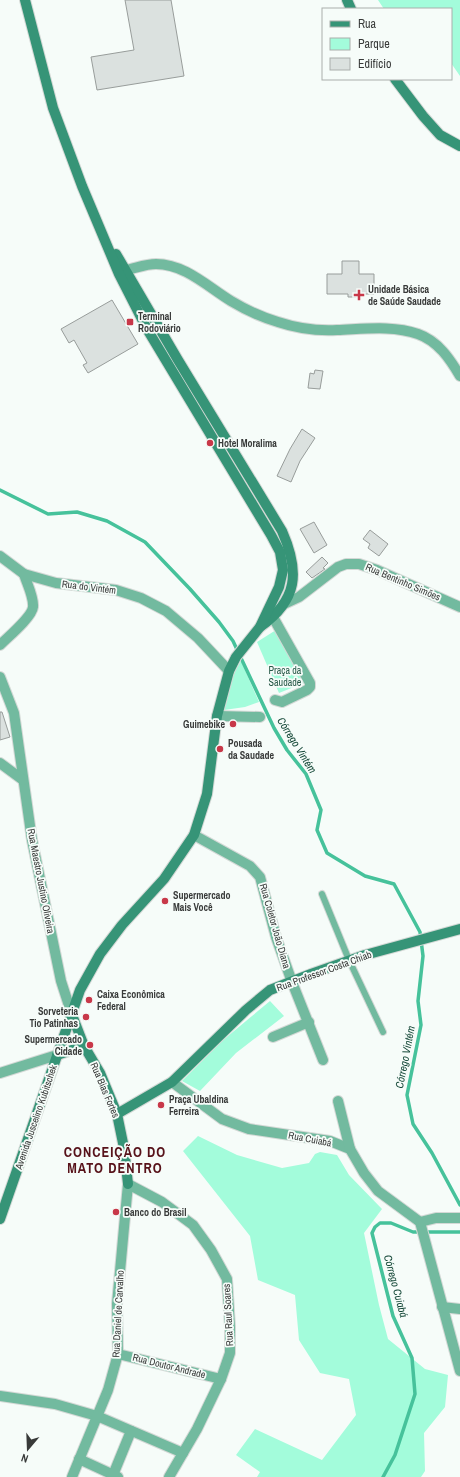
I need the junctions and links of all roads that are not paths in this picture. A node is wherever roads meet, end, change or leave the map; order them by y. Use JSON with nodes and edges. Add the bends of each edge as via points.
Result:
{"nodes":[{"id":1,"x":25,"y":0,"type":"edge"},
{"id":2,"x":396,"y":80,"type":"edge"},
{"id":3,"x":460,"y":146,"type":"edge"},
{"id":4,"x":102,"y":232,"type":"junction"},
{"id":5,"x":126,"y":270,"type":"junction"},
{"id":6,"x":178,"y":360,"type":"junction"},
{"id":7,"x":169,"y":366,"type":"junction"},
{"id":8,"x":460,"y":376,"type":"edge"},
{"id":9,"x":0,"y":556,"type":"edge"},
{"id":10,"x":24,"y":574,"type":"junction"},
{"id":11,"x":284,"y":604,"type":"junction"},
{"id":12,"x":460,"y":607,"type":"edge"},
{"id":13,"x":271,"y":612,"type":"junction"},
{"id":14,"x":0,"y":645,"type":"edge"},
{"id":15,"x":229,"y":671,"type":"junction"},
{"id":16,"x":1,"y":682,"type":"edge"},
{"id":17,"x":275,"y":700,"type":"dead end"},
{"id":18,"x":217,"y":716,"type":"junction"},
{"id":19,"x":260,"y":717,"type":"dead end"},
{"id":20,"x":0,"y":763,"type":"edge"},
{"id":21,"x":23,"y":780,"type":"junction"},
{"id":22,"x":194,"y":835,"type":"junction"},
{"id":23,"x":322,"y":894,"type":"dead end"},
{"id":24,"x":460,"y":929,"type":"edge"},
{"id":25,"x":349,"y":960,"type":"junction"},
{"id":26,"x":292,"y":982,"type":"junction"},
{"id":27,"x":72,"y":1015,"type":"junction"},
{"id":28,"x":309,"y":1022,"type":"junction"},
{"id":29,"x":383,"y":1032,"type":"dead end"},
{"id":30,"x":273,"y":1037,"type":"dead end"},
{"id":31,"x":84,"y":1046,"type":"junction"},
{"id":32,"x":57,"y":1056,"type":"junction"},
{"id":33,"x":323,"y":1060,"type":"dead end"},
{"id":34,"x":0,"y":1072,"type":"edge"},
{"id":35,"x":172,"y":1082,"type":"junction"},
{"id":36,"x":338,"y":1101,"type":"dead end"},
{"id":37,"x":117,"y":1114,"type":"junction"},
{"id":38,"x":350,"y":1149,"type":"junction"},
{"id":39,"x":128,"y":1184,"type":"junction"},
{"id":40,"x":460,"y":1218,"type":"edge"},
{"id":41,"x":0,"y":1219,"type":"edge"},
{"id":42,"x":422,"y":1226,"type":"junction"},
{"id":43,"x":442,"y":1307,"type":"junction"},
{"id":44,"x":460,"y":1308,"type":"edge"},
{"id":45,"x":118,"y":1354,"type":"junction"},
{"id":46,"x":460,"y":1371,"type":"edge"},
{"id":47,"x":221,"y":1379,"type":"junction"},
{"id":48,"x":0,"y":1396,"type":"edge"},
{"id":49,"x":97,"y":1416,"type":"junction"},
{"id":50,"x":131,"y":1431,"type":"junction"},
{"id":51,"x":184,"y":1453,"type":"junction"},
{"id":52,"x":79,"y":1459,"type":"junction"},
{"id":53,"x":116,"y":1476,"type":"edge"},
{"id":54,"x":72,"y":1477,"type":"edge"},
{"id":55,"x":169,"y":1477,"type":"edge"}],
"edges":[{"from":1,"to":4,"type":"main road","via":[[53,108]]},
{"from":2,"to":3,"type":"main road","via":[[440,135]]},
{"from":4,"to":5,"type":"main road"},
{"from":4,"to":7,"type":"main road","via":[[119,274]]},
{"from":5,"to":6,"type":"main road"},
{"from":5,"to":8,"type":"street","via":[[158,264],[178,269],[201,280],[250,312],[292,326],[336,330],[379,328],[418,334],[432,341],[444,352]]},
{"from":6,"to":7,"type":"main road"},
{"from":6,"to":11,"type":"main road","via":[[290,548],[294,568],[291,590]]},
{"from":7,"to":13,"type":"main road","via":[[280,552],[283,570]]},
{"from":9,"to":10,"type":"street","name":"Rua do Vintém"},
{"from":10,"to":14,"type":"street","via":[[33,609]]},
{"from":10,"to":15,"type":"street","name":"Rua do Vintém","via":[[56,583],[116,590],[141,598],[166,611],[198,638]]},
{"from":11,"to":12,"type":"street","name":"Rua Bentinho Simões","via":[[299,597],[338,567],[358,564]]},
{"from":11,"to":13,"type":"main road"},
{"from":13,"to":15,"type":"main road","via":[[236,657]]},
{"from":13,"to":17,"type":"street","via":[[310,683],[307,690],[282,702]]},
{"from":15,"to":18,"type":"main road"},
{"from":16,"to":21,"type":"street","name":"Rua Maestro Justino Oliveira","via":[[14,713]]},
{"from":18,"to":19,"type":"street"},
{"from":18,"to":22,"type":"main road","name":"Avenida Juscelino Kubitschek","via":[[207,794]]},
{"from":20,"to":21,"type":"street"},
{"from":21,"to":27,"type":"street","name":"Rua Maestro Justino Oliveira","via":[[32,840],[61,981]]},
{"from":22,"to":26,"type":"street","name":"Rua Coletor João Diana","via":[[250,866],[260,877],[276,937]]},
{"from":22,"to":27,"type":"main road","name":"Avenida Juscelino Kubitschek","via":[[164,879],[122,925],[100,954],[80,990]]},
{"from":23,"to":25,"type":"lane"},
{"from":24,"to":25,"type":"main road","name":"Rua Professor Costa Chiab"},
{"from":25,"to":26,"type":"main road","name":"Rua Professor Costa Chiab"},
{"from":25,"to":29,"type":"lane"},
{"from":26,"to":28,"type":"street","name":"Rua Coletor João Diana"},
{"from":26,"to":35,"type":"main road","name":"Rua Professor Costa Chiab","via":[[270,990],[246,1010]]},
{"from":27,"to":31,"type":"main road","name":"Rua Bias Fortes"},
{"from":27,"to":32,"type":"main road","name":"Avenida Juscelino Kubitschek"},
{"from":28,"to":30,"type":"street"},
{"from":28,"to":33,"type":"street","name":"Rua Coletor João Diana"},
{"from":31,"to":32,"type":"main road"},
{"from":31,"to":37,"type":"main road","name":"Rua Bias Fortes","via":[[100,1073]]},
{"from":32,"to":34,"type":"street"},
{"from":32,"to":41,"type":"main road","name":"Avenida Juscelino Kubitschek"},
{"from":35,"to":37,"type":"main road"},
{"from":35,"to":38,"type":"street","name":"Rua Cuiabá","via":[[222,1119],[249,1129],[330,1141]]},
{"from":36,"to":38,"type":"street"},
{"from":37,"to":39,"type":"main road","name":"Rua Bias Fortes"},
{"from":38,"to":42,"type":"street","via":[[378,1191]]},
{"from":39,"to":45,"type":"street","name":"Rua Daniel de Carvalho","via":[[117,1304]]},
{"from":39,"to":47,"type":"street","name":"Rua Raul Soares","via":[[162,1202],[193,1225],[226,1279],[230,1353]]},
{"from":40,"to":42,"type":"street","via":[[436,1218]]},
{"from":42,"to":43,"type":"street"},
{"from":43,"to":44,"type":"street"},
{"from":43,"to":46,"type":"street"},
{"from":45,"to":47,"type":"street","name":"Rua Doutor Andrade"},
{"from":45,"to":49,"type":"street","name":"Rua Daniel de Carvalho","via":[[108,1390]]},
{"from":47,"to":51,"type":"street","name":"Rua Raul Soares"},
{"from":48,"to":49,"type":"street","via":[[55,1404]]},
{"from":49,"to":50,"type":"street"},
{"from":49,"to":52,"type":"street","name":"Rua Daniel de Carvalho"},
{"from":50,"to":51,"type":"street"},
{"from":50,"to":53,"type":"street"},
{"from":51,"to":55,"type":"street","name":"Rua Raul Soares"},
{"from":52,"to":53,"type":"street"},
{"from":52,"to":54,"type":"street","name":"Rua Daniel de Carvalho"}]}
